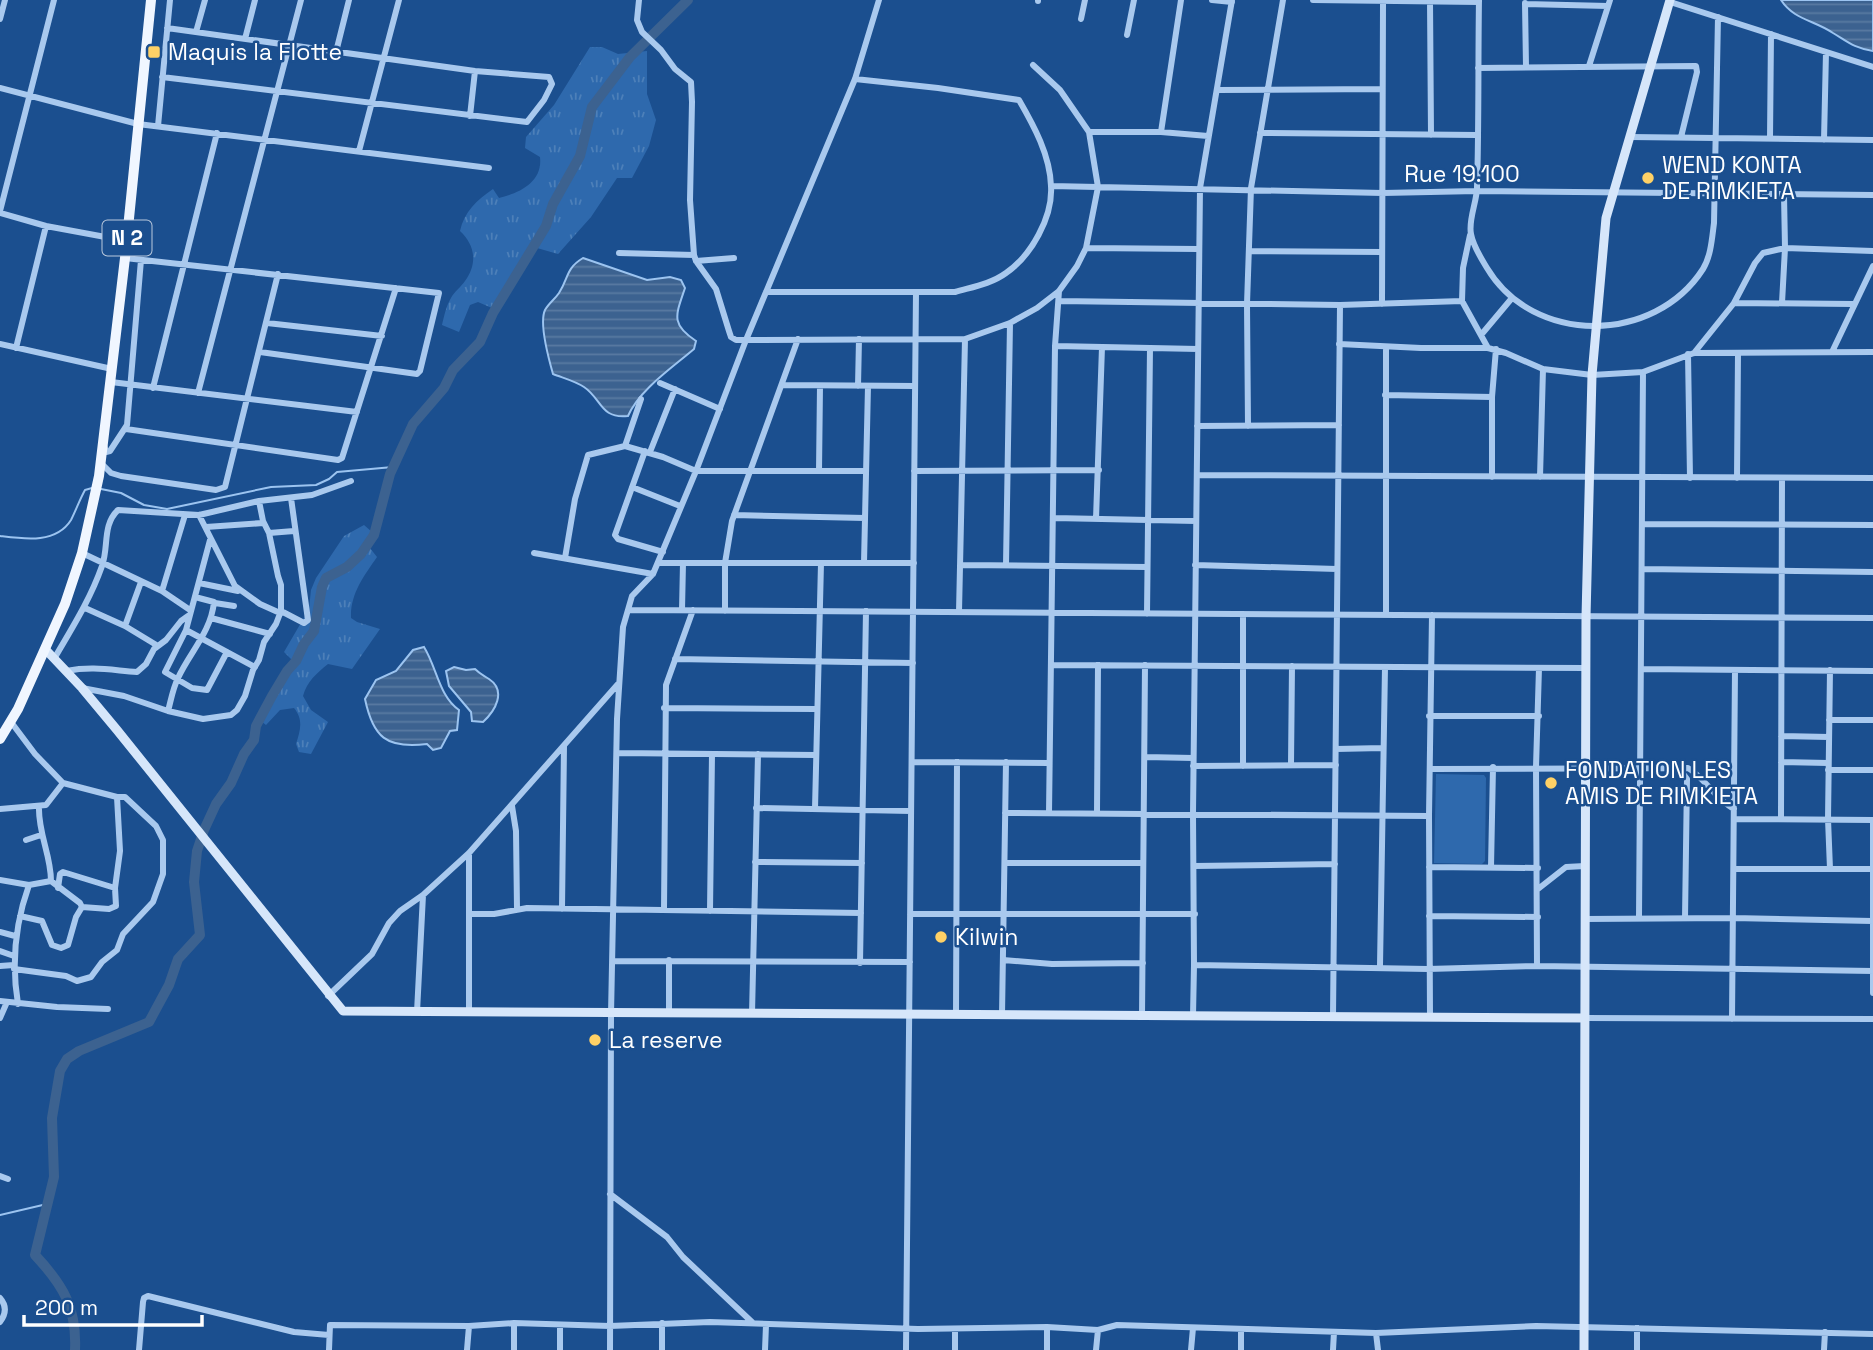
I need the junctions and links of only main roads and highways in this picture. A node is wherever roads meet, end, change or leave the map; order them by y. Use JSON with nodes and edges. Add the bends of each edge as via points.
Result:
{"nodes":[{"id":1,"x":151,"y":0,"type":"edge"},
{"id":2,"x":0,"y":739,"type":"edge"}],
"edges":[{"from":1,"to":2,"type":"main road","number":"N 2","via":[[99,476],[65,604]]}]}
